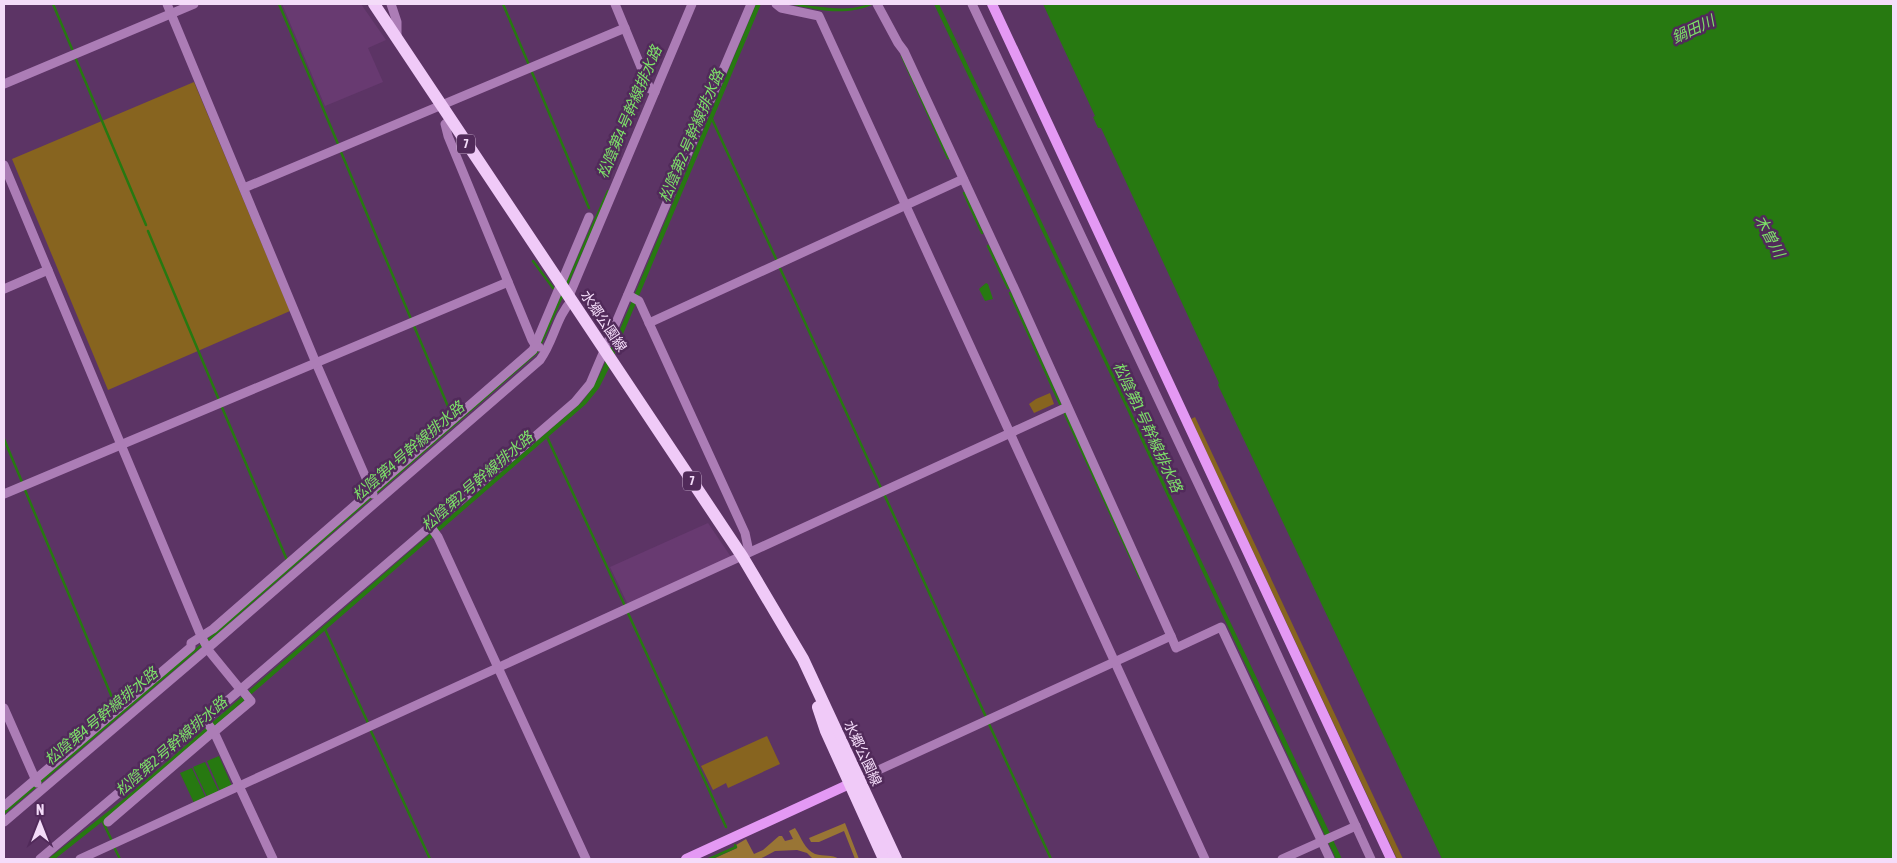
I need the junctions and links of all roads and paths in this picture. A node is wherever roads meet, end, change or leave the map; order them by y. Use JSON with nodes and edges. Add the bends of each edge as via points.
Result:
{"nodes":[{"id":1,"x":166,"y":4,"type":"edge"},
{"id":2,"x":194,"y":4,"type":"edge"},
{"id":3,"x":374,"y":4,"type":"edge"},
{"id":4,"x":391,"y":4,"type":"edge"},
{"id":5,"x":615,"y":4,"type":"edge"},
{"id":6,"x":692,"y":4,"type":"edge"},
{"id":7,"x":751,"y":4,"type":"edge"},
{"id":8,"x":776,"y":4,"type":"edge"},
{"id":9,"x":877,"y":4,"type":"edge"},
{"id":10,"x":972,"y":4,"type":"edge"},
{"id":11,"x":992,"y":4,"type":"edge"},
{"id":12,"x":171,"y":14,"type":"junction"},
{"id":13,"x":625,"y":28,"type":"junction"},
{"id":14,"x":397,"y":38,"type":"junction"},
{"id":15,"x":4,"y":84,"type":"edge"},
{"id":16,"x":653,"y":91,"type":"junction"},
{"id":17,"x":440,"y":105,"type":"junction"},
{"id":18,"x":450,"y":120,"type":"junction"},
{"id":19,"x":4,"y":165,"type":"edge"},
{"id":20,"x":963,"y":179,"type":"junction"},
{"id":21,"x":244,"y":188,"type":"junction"},
{"id":22,"x":906,"y":205,"type":"junction"},
{"id":23,"x":589,"y":217,"type":"dead end"},
{"id":24,"x":48,"y":270,"type":"junction"},
{"id":25,"x":508,"y":282,"type":"junction"},
{"id":26,"x":560,"y":283,"type":"junction"},
{"id":27,"x":4,"y":289,"type":"edge"},
{"id":28,"x":570,"y":297,"type":"junction"},
{"id":29,"x":632,"y":297,"type":"junction"},
{"id":30,"x":649,"y":323,"type":"junction"},
{"id":31,"x":540,"y":348,"type":"junction"},
{"id":32,"x":608,"y":354,"type":"junction"},
{"id":33,"x":316,"y":363,"type":"junction"},
{"id":34,"x":1067,"y":407,"type":"junction"},
{"id":35,"x":1010,"y":433,"type":"junction"},
{"id":36,"x":121,"y":445,"type":"junction"},
{"id":37,"x":4,"y":494,"type":"edge"},
{"id":38,"x":374,"y":495,"type":"junction"},
{"id":39,"x":433,"y":530,"type":"junction"},
{"id":40,"x":745,"y":554,"type":"junction"},
{"id":41,"x":1171,"y":636,"type":"junction"},
{"id":42,"x":204,"y":642,"type":"junction"},
{"id":43,"x":1115,"y":662,"type":"junction"},
{"id":44,"x":497,"y":668,"type":"junction"},
{"id":45,"x":242,"y":690,"type":"junction"},
{"id":46,"x":4,"y":708,"type":"edge"},
{"id":47,"x":206,"y":721,"type":"junction"},
{"id":48,"x":214,"y":731,"type":"junction"},
{"id":49,"x":854,"y":782,"type":"junction"},
{"id":50,"x":38,"y":785,"type":"junction"},
{"id":51,"x":240,"y":787,"type":"junction"},
{"id":52,"x":128,"y":788,"type":"junction"},
{"id":53,"x":136,"y":797,"type":"junction"},
{"id":54,"x":4,"y":806,"type":"edge"},
{"id":55,"x":105,"y":808,"type":"junction"},
{"id":56,"x":4,"y":822,"type":"edge"},
{"id":57,"x":1356,"y":826,"type":"junction"},
{"id":58,"x":1322,"y":841,"type":"junction"},
{"id":59,"x":52,"y":855,"type":"edge"},
{"id":60,"x":40,"y":859,"type":"edge"},
{"id":61,"x":80,"y":859,"type":"edge"},
{"id":62,"x":272,"y":859,"type":"edge"},
{"id":63,"x":586,"y":859,"type":"edge"},
{"id":64,"x":686,"y":859,"type":"edge"},
{"id":65,"x":884,"y":859,"type":"edge"},
{"id":66,"x":896,"y":859,"type":"edge"},
{"id":67,"x":1205,"y":859,"type":"edge"},
{"id":68,"x":1282,"y":859,"type":"edge"},
{"id":69,"x":1330,"y":859,"type":"edge"},
{"id":70,"x":1371,"y":859,"type":"edge"},
{"id":71,"x":1391,"y":859,"type":"edge"}],
"edges":[{"from":1,"to":12,"type":"street"},
{"from":2,"to":12,"type":"street"},
{"from":3,"to":14,"type":"main road","name":"水郷公園線","number":"7"},
{"from":4,"to":14,"type":"street","via":[[397,22]]},
{"from":5,"to":13,"type":"street"},
{"from":6,"to":16,"type":"street"},
{"from":7,"to":29,"type":"street"},
{"from":8,"to":22,"type":"street","via":[[819,16]]},
{"from":9,"to":20,"type":"street","via":[[904,52]]},
{"from":10,"to":57,"type":"street"},
{"from":11,"to":71,"type":"street"},
{"from":12,"to":15,"type":"street"},
{"from":12,"to":21,"type":"street"},
{"from":13,"to":16,"type":"street"},
{"from":13,"to":17,"type":"street"},
{"from":14,"to":17,"type":"main road","name":"水郷公園線","number":"7"},
{"from":16,"to":28,"type":"street"},
{"from":17,"to":18,"type":"main road","name":"水郷公園線","number":"7"},
{"from":17,"to":21,"type":"street"},
{"from":18,"to":25,"type":"street","via":[[445,124],[448,136]]},
{"from":18,"to":26,"type":"main road","name":"水郷公園線","number":"7"},
{"from":19,"to":24,"type":"street"},
{"from":20,"to":22,"type":"street"},
{"from":20,"to":34,"type":"street"},
{"from":21,"to":33,"type":"street"},
{"from":22,"to":30,"type":"street"},
{"from":22,"to":35,"type":"street"},
{"from":23,"to":26,"type":"street"},
{"from":24,"to":27,"type":"street"},
{"from":24,"to":36,"type":"street"},
{"from":25,"to":31,"type":"street"},
{"from":25,"to":33,"type":"street"},
{"from":26,"to":28,"type":"main road","name":"水郷公園線","number":"7"},
{"from":26,"to":31,"type":"street"},
{"from":28,"to":31,"type":"street"},
{"from":28,"to":32,"type":"main road","name":"水郷公園線","number":"7"},
{"from":29,"to":30,"type":"street"},
{"from":29,"to":32,"type":"street"},
{"from":30,"to":40,"type":"street","via":[[745,533]]},
{"from":31,"to":38,"type":"street","via":[[533,350]]},
{"from":32,"to":39,"type":"street","via":[[575,402]]},
{"from":32,"to":40,"type":"main road","name":"水郷公園線","number":"7"},
{"from":33,"to":36,"type":"street"},
{"from":33,"to":38,"type":"street"},
{"from":34,"to":35,"type":"street"},
{"from":34,"to":41,"type":"street"},
{"from":35,"to":40,"type":"street"},
{"from":35,"to":43,"type":"street"},
{"from":36,"to":37,"type":"street"},
{"from":36,"to":42,"type":"street"},
{"from":38,"to":42,"type":"street"},
{"from":38,"to":42,"type":"street","via":[[213,629]]},
{"from":39,"to":44,"type":"street"},
{"from":39,"to":45,"type":"street"},
{"from":40,"to":44,"type":"street"},
{"from":40,"to":49,"type":"main road","name":"水郷公園線","number":"7","via":[[803,659]]},
{"from":41,"to":43,"type":"street"},
{"from":41,"to":58,"type":"street","via":[[1176,648],[1222,627]]},
{"from":42,"to":45,"type":"street"},
{"from":42,"to":50,"type":"street"},
{"from":42,"to":50,"type":"street","via":[[191,643],[191,647]]},
{"from":43,"to":49,"type":"street"},
{"from":43,"to":67,"type":"street"},
{"from":44,"to":51,"type":"street"},
{"from":44,"to":63,"type":"street"},
{"from":45,"to":47,"type":"street"},
{"from":45,"to":48,"type":"street","via":[[251,701]]},
{"from":46,"to":50,"type":"street"},
{"from":47,"to":48,"type":"street"},
{"from":47,"to":52,"type":"street"},
{"from":48,"to":51,"type":"street"},
{"from":48,"to":53,"type":"street"},
{"from":49,"to":64,"type":"street"},
{"from":49,"to":65,"type":"main road","name":"水郷公園線","number":"7"},
{"from":49,"to":66,"type":"main road","name":"水郷公園線","number":"7"},
{"from":50,"to":54,"type":"street"},
{"from":50,"to":56,"type":"street"},
{"from":51,"to":61,"type":"street"},
{"from":51,"to":62,"type":"street"},
{"from":52,"to":53,"type":"street"},
{"from":52,"to":55,"type":"street"},
{"from":53,"to":55,"type":"street","via":[[111,819]]},
{"from":55,"to":59,"type":"street"},
{"from":57,"to":58,"type":"street"},
{"from":57,"to":70,"type":"street"},
{"from":58,"to":68,"type":"street"},
{"from":58,"to":69,"type":"street"},
{"from":59,"to":60,"type":"street"}]}
